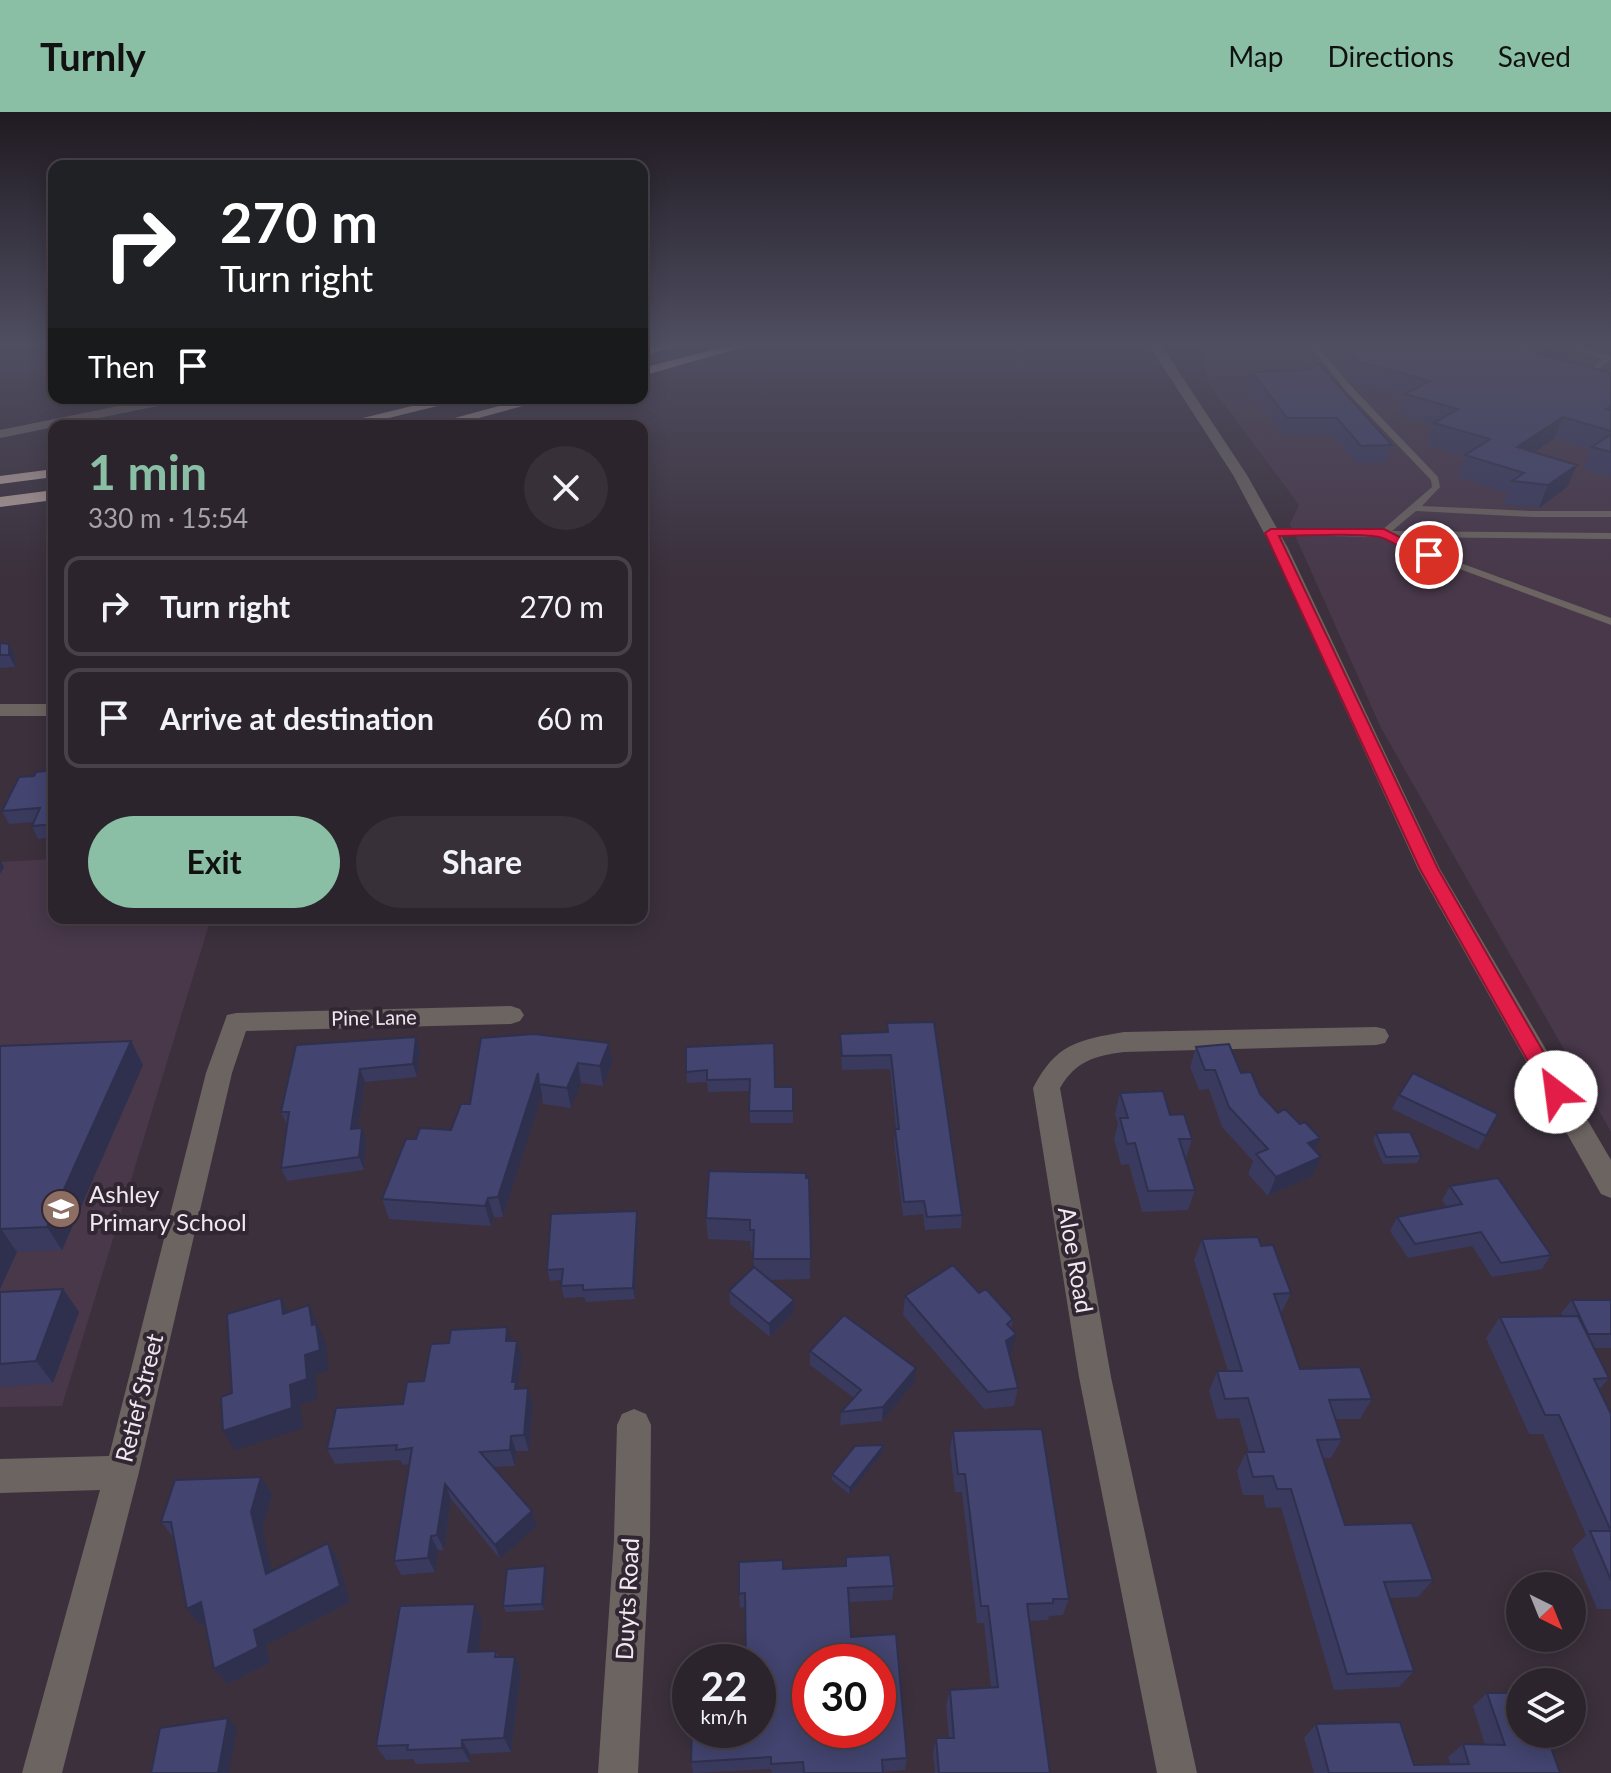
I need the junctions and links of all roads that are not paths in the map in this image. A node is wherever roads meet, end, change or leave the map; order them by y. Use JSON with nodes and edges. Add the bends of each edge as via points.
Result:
{"nodes":[{"id":1,"x":1206,"y":423,"type":"edge"},
{"id":2,"x":1381,"y":423,"type":"edge"},
{"id":3,"x":48,"y":424,"type":"edge"},
{"id":4,"x":0,"y":434,"type":"edge"},
{"id":5,"x":48,"y":474,"type":"edge"},
{"id":6,"x":0,"y":480,"type":"edge"},
{"id":7,"x":48,"y":496,"type":"edge"},
{"id":8,"x":0,"y":502,"type":"edge"},
{"id":9,"x":1413,"y":508,"type":"junction"},
{"id":10,"x":1611,"y":514,"type":"edge"},
{"id":11,"x":1271,"y":533,"type":"junction"},
{"id":12,"x":1384,"y":533,"type":"junction"},
{"id":13,"x":1611,"y":536,"type":"edge"},
{"id":14,"x":1611,"y":622,"type":"edge"},
{"id":15,"x":0,"y":710,"type":"edge"},
{"id":16,"x":48,"y":710,"type":"edge"},
{"id":17,"x":511,"y":1015,"type":"dead end"},
{"id":18,"x":236,"y":1022,"type":"joint"},
{"id":19,"x":1376,"y":1036,"type":"dead end"},
{"id":20,"x":1611,"y":1186,"type":"edge"},
{"id":21,"x":634,"y":1425,"type":"dead end"},
{"id":22,"x":122,"y":1472,"type":"junction"},
{"id":23,"x":0,"y":1476,"type":"edge"},
{"id":24,"x":42,"y":1773,"type":"edge"},
{"id":25,"x":618,"y":1773,"type":"edge"},
{"id":26,"x":1177,"y":1773,"type":"edge"}],
"edges":[{"from":1,"to":11,"type":"street"},
{"from":2,"to":9,"type":"lane","via":[[1435,479],[1430,495]]},
{"from":3,"to":4,"type":"street"},
{"from":5,"to":6,"type":"highway"},
{"from":7,"to":8,"type":"highway"},
{"from":9,"to":10,"type":"lane"},
{"from":9,"to":12,"type":"lane"},
{"from":11,"to":12,"type":"lane"},
{"from":11,"to":20,"type":"street","via":[[1429,869]]},
{"from":12,"to":13,"type":"lane"},
{"from":12,"to":14,"type":"lane","via":[[1403,545]]},
{"from":15,"to":16,"type":"street"},
{"from":17,"to":18,"type":"street","name":"Pine Lane"},
{"from":18,"to":22,"type":"street","name":"Retief Street"},
{"from":19,"to":26,"type":"street","name":"Aloe Road","via":[[1124,1042],[1070,1054],[1046,1088],[1095,1377]]},
{"from":21,"to":25,"type":"street","name":"Duyts Road"},
{"from":22,"to":23,"type":"street"},
{"from":22,"to":24,"type":"street","name":"Retief Street"}]}
